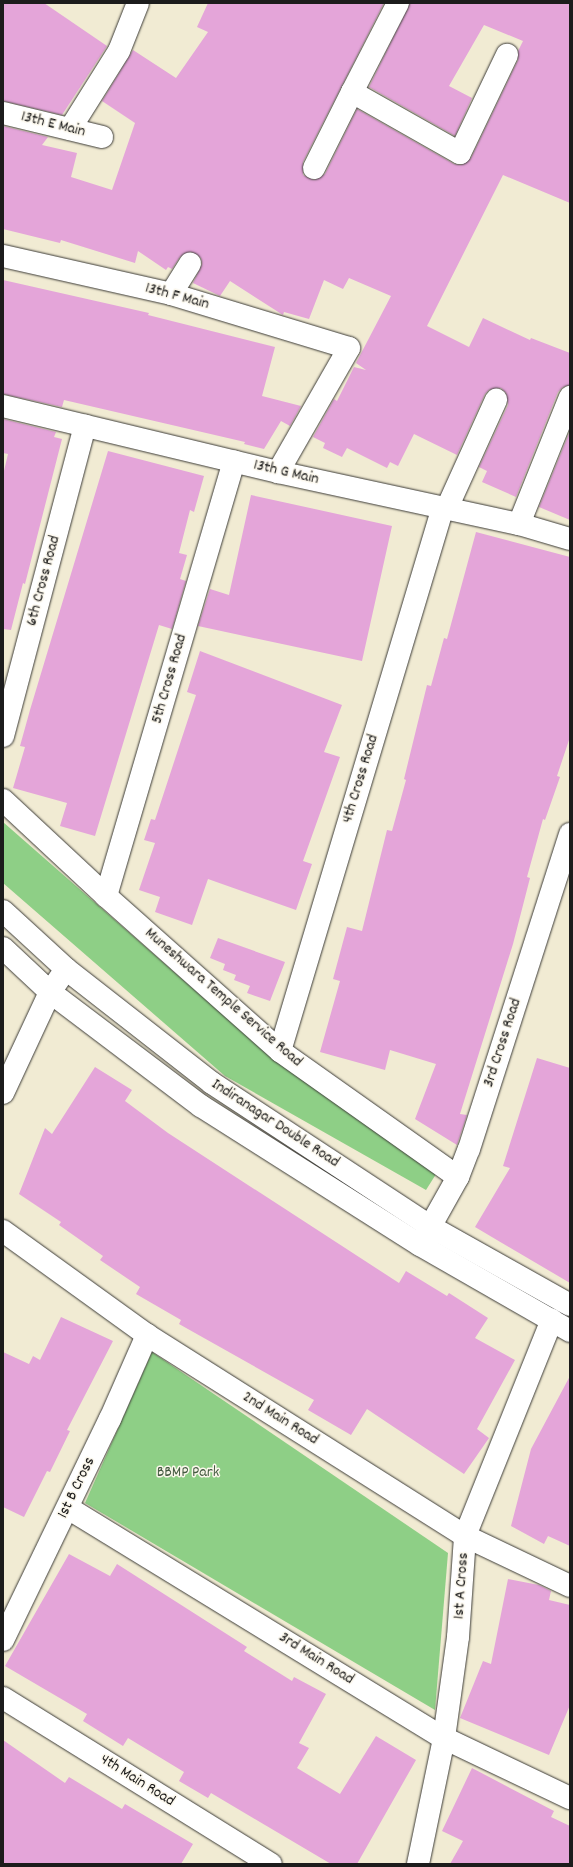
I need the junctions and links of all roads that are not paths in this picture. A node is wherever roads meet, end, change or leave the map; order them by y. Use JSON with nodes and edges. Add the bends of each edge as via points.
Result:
{"nodes":[{"id":1,"x":138,"y":3,"type":"edge"},
{"id":2,"x":398,"y":3,"type":"edge"},
{"id":3,"x":507,"y":55,"type":"dead end"},
{"id":4,"x":352,"y":92,"type":"junction"},
{"id":5,"x":3,"y":113,"type":"edge"},
{"id":6,"x":70,"y":129,"type":"junction"},
{"id":7,"x":102,"y":137,"type":"dead end"},
{"id":8,"x":314,"y":168,"type":"dead end"},
{"id":9,"x":3,"y":256,"type":"edge"},
{"id":10,"x":190,"y":264,"type":"dead end"},
{"id":11,"x":171,"y":294,"type":"junction"},
{"id":12,"x":570,"y":397,"type":"edge"},
{"id":13,"x":496,"y":400,"type":"dead end"},
{"id":14,"x":3,"y":406,"type":"edge"},
{"id":15,"x":85,"y":426,"type":"junction"},
{"id":16,"x":234,"y":462,"type":"junction"},
{"id":17,"x":278,"y":472,"type":"junction"},
{"id":18,"x":445,"y":508,"type":"junction"},
{"id":19,"x":519,"y":524,"type":"junction"},
{"id":20,"x":570,"y":539,"type":"edge"},
{"id":21,"x":3,"y":736,"type":"edge"},
{"id":22,"x":3,"y":800,"type":"edge"},
{"id":23,"x":570,"y":834,"type":"edge"},
{"id":24,"x":106,"y":896,"type":"junction"},
{"id":25,"x":3,"y":911,"type":"edge"},
{"id":26,"x":3,"y":948,"type":"edge"},
{"id":27,"x":66,"y":969,"type":"junction"},
{"id":28,"x":50,"y":992,"type":"junction"},
{"id":29,"x":280,"y":1051,"type":"junction"},
{"id":30,"x":3,"y":1093,"type":"edge"},
{"id":31,"x":458,"y":1177,"type":"junction"},
{"id":32,"x":431,"y":1227,"type":"junction"},
{"id":33,"x":3,"y":1231,"type":"edge"},
{"id":34,"x":420,"y":1246,"type":"junction"},
{"id":35,"x":570,"y":1305,"type":"edge"},
{"id":36,"x":561,"y":1326,"type":"edge"},
{"id":37,"x":147,"y":1335,"type":"junction"},
{"id":38,"x":68,"y":1508,"type":"junction"},
{"id":39,"x":465,"y":1536,"type":"junction"},
{"id":40,"x":570,"y":1586,"type":"edge"},
{"id":41,"x":3,"y":1640,"type":"edge"},
{"id":42,"x":3,"y":1698,"type":"edge"},
{"id":43,"x":444,"y":1738,"type":"junction"},
{"id":44,"x":570,"y":1798,"type":"edge"},
{"id":45,"x":271,"y":1864,"type":"edge"},
{"id":46,"x":418,"y":1864,"type":"edge"}],
"edges":[{"from":1,"to":6,"type":"street","via":[[119,51]]},
{"from":2,"to":4,"type":"street"},
{"from":3,"to":4,"type":"street","via":[[460,153]]},
{"from":4,"to":8,"type":"street"},
{"from":5,"to":6,"type":"street","name":"13th E Main"},
{"from":6,"to":7,"type":"street","name":"13th E Main"},
{"from":9,"to":11,"type":"street","name":"13th F Main"},
{"from":10,"to":11,"type":"street"},
{"from":11,"to":17,"type":"street","name":"13th F Main","via":[[349,348]]},
{"from":12,"to":19,"type":"street"},
{"from":13,"to":18,"type":"street","name":"4th Cross Road"},
{"from":14,"to":15,"type":"street","name":"13th G Main"},
{"from":15,"to":16,"type":"street","name":"13th G Main"},
{"from":15,"to":21,"type":"street","name":"6th Cross Road"},
{"from":16,"to":17,"type":"street","name":"13th G Main"},
{"from":16,"to":24,"type":"street","name":"5th Cross Road"},
{"from":17,"to":18,"type":"street","name":"13th G Main"},
{"from":18,"to":19,"type":"street","name":"13th G Main"},
{"from":18,"to":29,"type":"street","name":"4th Cross Road"},
{"from":19,"to":20,"type":"street","name":"13th G Main"},
{"from":22,"to":24,"type":"street","name":"Muneshwara Temple Service Road"},
{"from":23,"to":31,"type":"street","name":"3rd Cross Road"},
{"from":24,"to":29,"type":"street","name":"Muneshwara Temple Service Road"},
{"from":25,"to":27,"type":"street","name":"Indiranagar Double Road"},
{"from":26,"to":28,"type":"street","name":"Indiranagar Double Road"},
{"from":27,"to":28,"type":"street"},
{"from":27,"to":32,"type":"street","name":"Indiranagar Double Road","via":[[212,1083]]},
{"from":28,"to":30,"type":"street"},
{"from":28,"to":34,"type":"street","name":"Indiranagar Double Road","via":[[201,1106]]},
{"from":29,"to":31,"type":"street","name":"Muneshwara Temple Service Road"},
{"from":31,"to":32,"type":"street","name":"3rd Cross Road"},
{"from":32,"to":34,"type":"street","name":"3rd Cross Road"},
{"from":32,"to":35,"type":"street","name":"Indiranagar Double Road"},
{"from":33,"to":37,"type":"street","name":"2nd Main Road"},
{"from":34,"to":36,"type":"street","name":"Indiranagar Double Road"},
{"from":36,"to":39,"type":"street","name":"1st A Cross"},
{"from":37,"to":38,"type":"street","name":"1st B Cross"},
{"from":37,"to":39,"type":"street","name":"2nd Main Road"},
{"from":38,"to":41,"type":"street","name":"1st B Cross"},
{"from":38,"to":43,"type":"street","name":"3rd Main Road"},
{"from":39,"to":40,"type":"street","name":"2nd Main Road"},
{"from":39,"to":43,"type":"street","name":"1st A Cross","via":[[458,1637]]},
{"from":42,"to":45,"type":"street","name":"4th Main Road"},
{"from":43,"to":44,"type":"street","name":"3rd Main Road"},
{"from":43,"to":46,"type":"street","name":"1st A Cross"}]}
